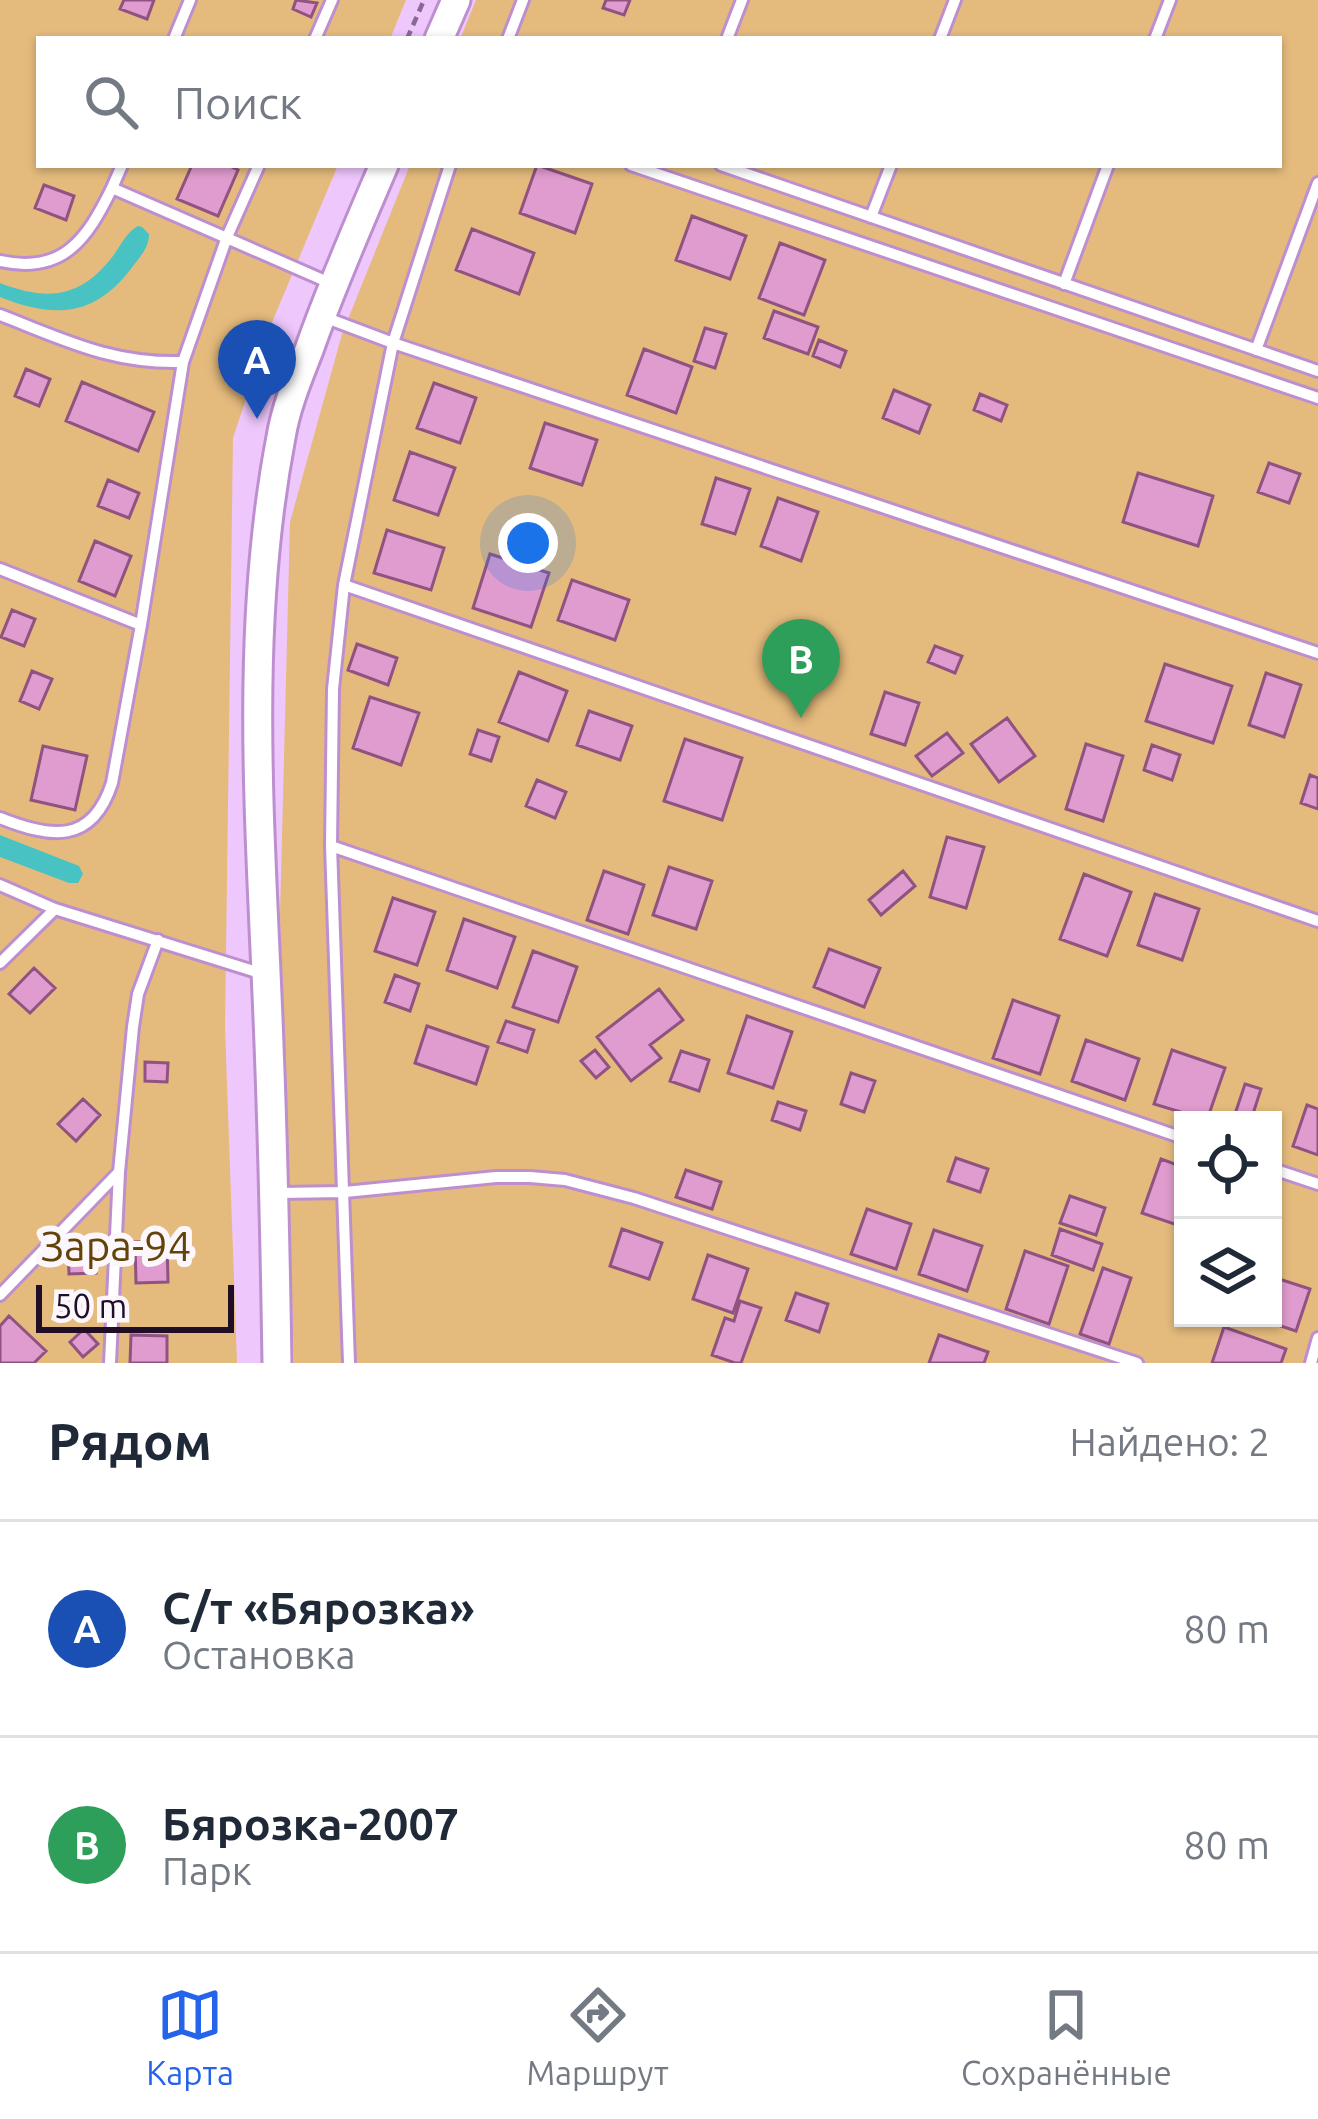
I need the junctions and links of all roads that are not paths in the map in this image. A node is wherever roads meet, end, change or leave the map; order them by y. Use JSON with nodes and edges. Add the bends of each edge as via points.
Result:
{"nodes":[{"id":1,"x":190,"y":0,"type":"edge"},
{"id":2,"x":332,"y":0,"type":"edge"},
{"id":3,"x":456,"y":0,"type":"edge"},
{"id":4,"x":523,"y":0,"type":"edge"},
{"id":5,"x":742,"y":0,"type":"edge"},
{"id":6,"x":955,"y":0,"type":"edge"},
{"id":7,"x":1170,"y":0,"type":"edge"},
{"id":8,"x":175,"y":36,"type":"edge"},
{"id":9,"x":316,"y":36,"type":"edge"},
{"id":10,"x":440,"y":36,"type":"edge"},
{"id":11,"x":509,"y":36,"type":"edge"},
{"id":12,"x":728,"y":36,"type":"edge"},
{"id":13,"x":941,"y":36,"type":"edge"},
{"id":14,"x":1156,"y":36,"type":"edge"},
{"id":15,"x":121,"y":168,"type":"edge"},
{"id":16,"x":258,"y":168,"type":"edge"},
{"id":17,"x":383,"y":168,"type":"edge"},
{"id":18,"x":449,"y":168,"type":"edge"},
{"id":19,"x":640,"y":168,"type":"edge"},
{"id":20,"x":731,"y":168,"type":"edge"},
{"id":21,"x":890,"y":168,"type":"edge"},
{"id":22,"x":1107,"y":168,"type":"edge"},
{"id":23,"x":1318,"y":183,"type":"edge"},
{"id":24,"x":112,"y":188,"type":"junction"},
{"id":25,"x":871,"y":217,"type":"junction"},
{"id":26,"x":227,"y":237,"type":"junction"},
{"id":27,"x":0,"y":261,"type":"edge"},
{"id":28,"x":333,"y":284,"type":"junction"},
{"id":29,"x":1064,"y":284,"type":"junction"},
{"id":30,"x":0,"y":315,"type":"edge"},
{"id":31,"x":321,"y":316,"type":"junction"},
{"id":32,"x":393,"y":343,"type":"junction"},
{"id":33,"x":1256,"y":350,"type":"junction"},
{"id":34,"x":183,"y":362,"type":"junction"},
{"id":35,"x":1318,"y":371,"type":"edge"},
{"id":36,"x":1318,"y":398,"type":"edge"},
{"id":37,"x":0,"y":569,"type":"edge"},
{"id":38,"x":344,"y":585,"type":"junction"},
{"id":39,"x":141,"y":625,"type":"junction"},
{"id":40,"x":1318,"y":653,"type":"edge"},
{"id":41,"x":0,"y":818,"type":"edge"},
{"id":42,"x":331,"y":846,"type":"junction"},
{"id":43,"x":0,"y":884,"type":"edge"},
{"id":44,"x":55,"y":909,"type":"junction"},
{"id":45,"x":1318,"y":921,"type":"edge"},
{"id":46,"x":158,"y":940,"type":"junction"},
{"id":47,"x":0,"y":963,"type":"edge"},
{"id":48,"x":266,"y":975,"type":"junction"},
{"id":49,"x":1174,"y":1135,"type":"edge"},
{"id":50,"x":119,"y":1172,"type":"junction"},
{"id":51,"x":1282,"y":1172,"type":"edge"},
{"id":52,"x":1318,"y":1184,"type":"edge"},
{"id":53,"x":345,"y":1192,"type":"junction"},
{"id":54,"x":274,"y":1193,"type":"junction"},
{"id":55,"x":0,"y":1295,"type":"edge"},
{"id":56,"x":1318,"y":1338,"type":"edge"},
{"id":57,"x":110,"y":1363,"type":"edge"},
{"id":58,"x":277,"y":1363,"type":"edge"},
{"id":59,"x":349,"y":1363,"type":"edge"},
{"id":60,"x":1137,"y":1363,"type":"edge"},
{"id":61,"x":1311,"y":1363,"type":"edge"}],
"edges":[{"from":1,"to":8,"type":"lane"},
{"from":2,"to":9,"type":"lane"},
{"from":3,"to":10,"type":"street"},
{"from":4,"to":11,"type":"lane"},
{"from":5,"to":12,"type":"lane"},
{"from":6,"to":13,"type":"lane"},
{"from":7,"to":14,"type":"lane"},
{"from":15,"to":24,"type":"lane"},
{"from":16,"to":26,"type":"lane"},
{"from":17,"to":28,"type":"street"},
{"from":18,"to":32,"type":"lane"},
{"from":19,"to":36,"type":"lane"},
{"from":20,"to":25,"type":"lane"},
{"from":21,"to":25,"type":"lane"},
{"from":22,"to":29,"type":"lane"},
{"from":23,"to":33,"type":"lane"},
{"from":24,"to":26,"type":"lane"},
{"from":24,"to":27,"type":"lane","via":[[88,231],[60,257]]},
{"from":25,"to":29,"type":"lane"},
{"from":26,"to":28,"type":"lane"},
{"from":26,"to":34,"type":"lane"},
{"from":28,"to":31,"type":"street"},
{"from":29,"to":33,"type":"lane"},
{"from":30,"to":34,"type":"lane","via":[[115,358]]},
{"from":31,"to":32,"type":"lane"},
{"from":31,"to":48,"type":"street","via":[[281,432],[265,537],[258,650]]},
{"from":32,"to":38,"type":"lane"},
{"from":32,"to":40,"type":"lane"},
{"from":33,"to":35,"type":"lane"},
{"from":34,"to":39,"type":"lane"},
{"from":37,"to":39,"type":"lane"},
{"from":38,"to":42,"type":"lane"},
{"from":38,"to":45,"type":"lane"},
{"from":39,"to":41,"type":"lane","via":[[106,801],[64,832]]},
{"from":42,"to":49,"type":"lane"},
{"from":42,"to":53,"type":"lane"},
{"from":43,"to":44,"type":"lane"},
{"from":44,"to":46,"type":"lane"},
{"from":44,"to":47,"type":"lane"},
{"from":46,"to":48,"type":"lane"},
{"from":46,"to":50,"type":"lane","via":[[135,1010]]},
{"from":48,"to":54,"type":"street"},
{"from":50,"to":55,"type":"lane"},
{"from":50,"to":57,"type":"lane"},
{"from":51,"to":52,"type":"lane"},
{"from":53,"to":54,"type":"lane"},
{"from":53,"to":59,"type":"lane"},
{"from":53,"to":60,"type":"lane","via":[[496,1177],[566,1180]]},
{"from":54,"to":58,"type":"street"},
{"from":56,"to":61,"type":"lane"}]}
